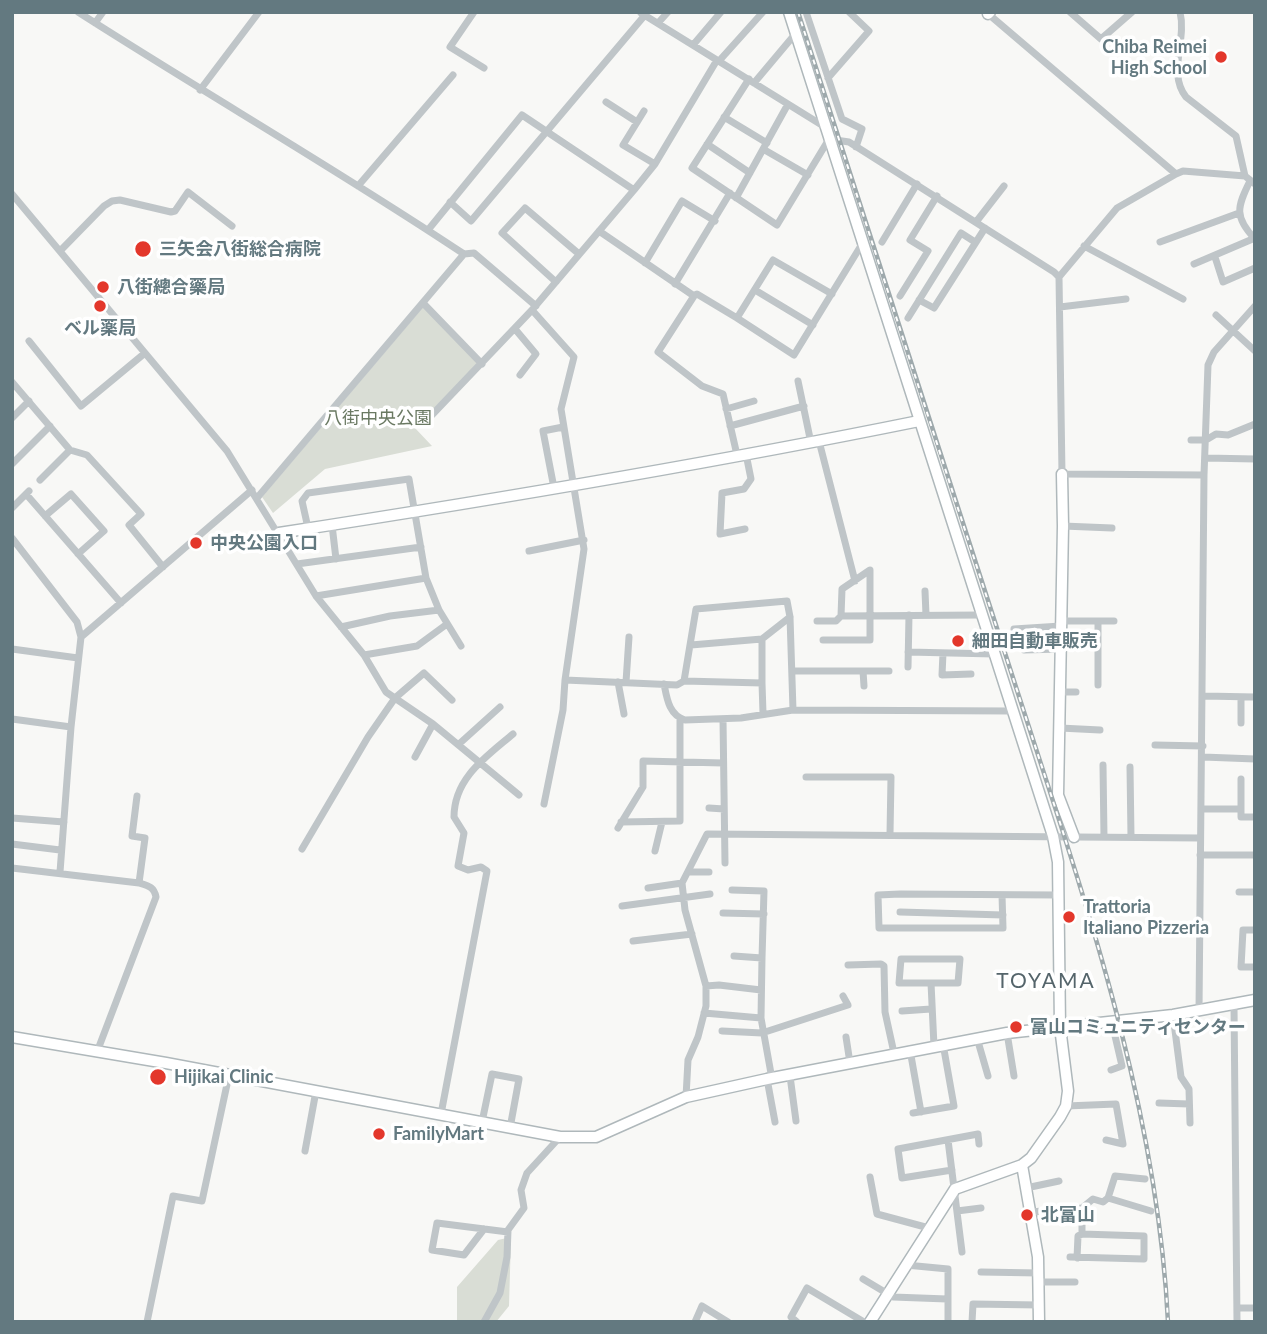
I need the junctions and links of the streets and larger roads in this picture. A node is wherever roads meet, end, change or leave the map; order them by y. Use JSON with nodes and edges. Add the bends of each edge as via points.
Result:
{"nodes":[{"id":1,"x":78,"y":12,"type":"edge"},
{"id":2,"x":103,"y":12,"type":"edge"},
{"id":3,"x":259,"y":12,"type":"edge"},
{"id":4,"x":474,"y":12,"type":"edge"},
{"id":5,"x":668,"y":12,"type":"edge"},
{"id":6,"x":721,"y":12,"type":"edge"},
{"id":7,"x":762,"y":12,"type":"edge"},
{"id":8,"x":789,"y":12,"type":"edge"},
{"id":9,"x":806,"y":12,"type":"edge"},
{"id":10,"x":849,"y":12,"type":"edge"},
{"id":11,"x":1070,"y":12,"type":"edge"},
{"id":12,"x":1180,"y":12,"type":"edge"},
{"id":13,"x":988,"y":13,"type":"edge"},
{"id":14,"x":643,"y":14,"type":"edge"},
{"id":15,"x":1127,"y":14,"type":"edge"},
{"id":16,"x":95,"y":23,"type":"junction"},
{"id":17,"x":659,"y":23,"type":"junction"},
{"id":18,"x":796,"y":33,"type":"junction"},
{"id":19,"x":693,"y":45,"type":"junction"},
{"id":20,"x":718,"y":60,"type":"junction"},
{"id":21,"x":484,"y":68,"type":"dead end"},
{"id":22,"x":453,"y":75,"type":"dead end"},
{"id":23,"x":828,"y":78,"type":"junction"},
{"id":24,"x":751,"y":81,"type":"junction"},
{"id":25,"x":200,"y":90,"type":"junction"},
{"id":26,"x":606,"y":102,"type":"dead end"},
{"id":27,"x":788,"y":104,"type":"junction"},
{"id":28,"x":644,"y":111,"type":"dead end"},
{"id":29,"x":724,"y":117,"type":"junction"},
{"id":30,"x":637,"y":122,"type":"junction"},
{"id":31,"x":825,"y":127,"type":"junction"},
{"id":32,"x":548,"y":131,"type":"junction"},
{"id":33,"x":829,"y":139,"type":"junction"},
{"id":34,"x":707,"y":144,"type":"junction"},
{"id":35,"x":765,"y":146,"type":"junction"},
{"id":36,"x":856,"y":146,"type":"junction"},
{"id":37,"x":655,"y":164,"type":"junction"},
{"id":38,"x":750,"y":173,"type":"junction"},
{"id":39,"x":807,"y":174,"type":"junction"},
{"id":40,"x":1176,"y":174,"type":"junction"},
{"id":41,"x":1250,"y":180,"type":"edge"},
{"id":42,"x":917,"y":184,"type":"junction"},
{"id":43,"x":358,"y":186,"type":"junction"},
{"id":44,"x":1004,"y":186,"type":"dead end"},
{"id":45,"x":634,"y":190,"type":"junction"},
{"id":46,"x":12,"y":194,"type":"edge"},
{"id":47,"x":733,"y":195,"type":"junction"},
{"id":48,"x":937,"y":196,"type":"junction"},
{"id":49,"x":450,"y":202,"type":"junction"},
{"id":50,"x":1239,"y":213,"type":"junction"},
{"id":51,"x":715,"y":221,"type":"junction"},
{"id":52,"x":976,"y":222,"type":"junction"},
{"id":53,"x":232,"y":226,"type":"dead end"},
{"id":54,"x":985,"y":228,"type":"junction"},
{"id":55,"x":428,"y":230,"type":"junction"},
{"id":56,"x":599,"y":231,"type":"junction"},
{"id":57,"x":1255,"y":239,"type":"edge"},
{"id":58,"x":882,"y":242,"type":"dead end"},
{"id":59,"x":975,"y":242,"type":"junction"},
{"id":60,"x":1160,"y":242,"type":"dead end"},
{"id":61,"x":862,"y":244,"type":"junction"},
{"id":62,"x":1084,"y":246,"type":"junction"},
{"id":63,"x":61,"y":250,"type":"junction"},
{"id":64,"x":464,"y":254,"type":"junction"},
{"id":65,"x":579,"y":254,"type":"junction"},
{"id":66,"x":1215,"y":257,"type":"junction"},
{"id":67,"x":645,"y":263,"type":"junction"},
{"id":68,"x":1194,"y":264,"type":"dead end"},
{"id":69,"x":1255,"y":268,"type":"edge"},
{"id":70,"x":1059,"y":277,"type":"junction"},
{"id":71,"x":556,"y":282,"type":"junction"},
{"id":72,"x":676,"y":284,"type":"junction"},
{"id":73,"x":755,"y":290,"type":"junction"},
{"id":74,"x":832,"y":294,"type":"junction"},
{"id":75,"x":694,"y":296,"type":"junction"},
{"id":76,"x":900,"y":296,"type":"dead end"},
{"id":77,"x":1126,"y":299,"type":"dead end"},
{"id":78,"x":1183,"y":299,"type":"dead end"},
{"id":79,"x":919,"y":300,"type":"junction"},
{"id":80,"x":423,"y":303,"type":"junction"},
{"id":81,"x":1255,"y":306,"type":"edge"},
{"id":82,"x":1060,"y":307,"type":"junction"},
{"id":83,"x":534,"y":308,"type":"junction"},
{"id":84,"x":1216,"y":316,"type":"dead end"},
{"id":85,"x":737,"y":318,"type":"junction"},
{"id":86,"x":908,"y":318,"type":"dead end"},
{"id":87,"x":813,"y":325,"type":"junction"},
{"id":88,"x":514,"y":329,"type":"junction"},
{"id":89,"x":1231,"y":330,"type":"junction"},
{"id":90,"x":29,"y":341,"type":"dead end"},
{"id":91,"x":1255,"y":351,"type":"edge"},
{"id":92,"x":145,"y":353,"type":"junction"},
{"id":93,"x":482,"y":364,"type":"junction"},
{"id":94,"x":520,"y":375,"type":"dead end"},
{"id":95,"x":798,"y":381,"type":"dead end"},
{"id":96,"x":12,"y":382,"type":"edge"},
{"id":97,"x":29,"y":401,"type":"junction"},
{"id":98,"x":754,"y":401,"type":"dead end"},
{"id":99,"x":804,"y":406,"type":"junction"},
{"id":100,"x":726,"y":409,"type":"junction"},
{"id":101,"x":430,"y":417,"type":"dead end"},
{"id":102,"x":12,"y":418,"type":"edge"},
{"id":103,"x":919,"y":421,"type":"junction"},
{"id":104,"x":1255,"y":424,"type":"edge"},
{"id":105,"x":50,"y":426,"type":"junction"},
{"id":106,"x":730,"y":426,"type":"junction"},
{"id":107,"x":564,"y":427,"type":"junction"},
{"id":108,"x":1191,"y":440,"type":"dead end"},
{"id":109,"x":1206,"y":440,"type":"junction"},
{"id":110,"x":815,"y":442,"type":"junction"},
{"id":111,"x":70,"y":450,"type":"junction"},
{"id":112,"x":741,"y":455,"type":"junction"},
{"id":113,"x":1206,"y":458,"type":"junction"},
{"id":114,"x":1255,"y":459,"type":"edge"},
{"id":115,"x":12,"y":464,"type":"edge"},
{"id":116,"x":1062,"y":474,"type":"junction"},
{"id":117,"x":1204,"y":475,"type":"junction"},
{"id":118,"x":40,"y":480,"type":"dead end"},
{"id":119,"x":574,"y":484,"type":"junction"},
{"id":120,"x":554,"y":488,"type":"junction"},
{"id":121,"x":252,"y":490,"type":"junction"},
{"id":122,"x":257,"y":498,"type":"junction"},
{"id":123,"x":12,"y":508,"type":"edge"},
{"id":124,"x":415,"y":512,"type":"junction"},
{"id":125,"x":45,"y":516,"type":"junction"},
{"id":126,"x":332,"y":525,"type":"junction"},
{"id":127,"x":1063,"y":526,"type":"junction"},
{"id":128,"x":307,"y":528,"type":"junction"},
{"id":129,"x":1112,"y":528,"type":"dead end"},
{"id":130,"x":745,"y":529,"type":"dead end"},
{"id":131,"x":279,"y":533,"type":"junction"},
{"id":132,"x":12,"y":538,"type":"edge"},
{"id":133,"x":583,"y":540,"type":"junction"},
{"id":134,"x":421,"y":547,"type":"junction"},
{"id":135,"x":529,"y":551,"type":"dead end"},
{"id":136,"x":78,"y":554,"type":"junction"},
{"id":137,"x":336,"y":559,"type":"junction"},
{"id":138,"x":297,"y":564,"type":"junction"},
{"id":139,"x":163,"y":567,"type":"junction"},
{"id":140,"x":426,"y":578,"type":"junction"},
{"id":141,"x":855,"y":581,"type":"junction"},
{"id":142,"x":925,"y":591,"type":"dead end"},
{"id":143,"x":316,"y":596,"type":"junction"},
{"id":144,"x":121,"y":603,"type":"junction"},
{"id":145,"x":439,"y":610,"type":"junction"},
{"id":146,"x":909,"y":615,"type":"junction"},
{"id":147,"x":926,"y":615,"type":"junction"},
{"id":148,"x":981,"y":615,"type":"junction"},
{"id":149,"x":841,"y":616,"type":"junction"},
{"id":150,"x":870,"y":616,"type":"junction"},
{"id":151,"x":790,"y":617,"type":"junction"},
{"id":152,"x":817,"y":621,"type":"dead end"},
{"id":153,"x":1098,"y":621,"type":"junction"},
{"id":154,"x":1114,"y":621,"type":"dead end"},
{"id":155,"x":447,"y":624,"type":"junction"},
{"id":156,"x":1062,"y":624,"type":"junction"},
{"id":157,"x":341,"y":627,"type":"junction"},
{"id":158,"x":1014,"y":629,"type":"dead end"},
{"id":159,"x":81,"y":637,"type":"junction"},
{"id":160,"x":629,"y":637,"type":"dead end"},
{"id":161,"x":762,"y":639,"type":"junction"},
{"id":162,"x":823,"y":640,"type":"dead end"},
{"id":163,"x":691,"y":645,"type":"junction"},
{"id":164,"x":461,"y":646,"type":"dead end"},
{"id":165,"x":12,"y":649,"type":"edge"},
{"id":166,"x":1062,"y":649,"type":"junction"},
{"id":167,"x":1024,"y":650,"type":"dead end"},
{"id":168,"x":908,"y":652,"type":"junction"},
{"id":169,"x":943,"y":653,"type":"junction"},
{"id":170,"x":994,"y":654,"type":"junction"},
{"id":171,"x":364,"y":655,"type":"junction"},
{"id":172,"x":78,"y":658,"type":"junction"},
{"id":173,"x":908,"y":667,"type":"dead end"},
{"id":174,"x":792,"y":671,"type":"junction"},
{"id":175,"x":863,"y":671,"type":"junction"},
{"id":176,"x":889,"y":671,"type":"dead end"},
{"id":177,"x":971,"y":674,"type":"dead end"},
{"id":178,"x":565,"y":680,"type":"junction"},
{"id":179,"x":684,"y":681,"type":"junction"},
{"id":180,"x":622,"y":682,"type":"junction"},
{"id":181,"x":762,"y":683,"type":"junction"},
{"id":182,"x":664,"y":684,"type":"junction"},
{"id":183,"x":1098,"y":685,"type":"dead end"},
{"id":184,"x":864,"y":686,"type":"dead end"},
{"id":185,"x":1061,"y":692,"type":"junction"},
{"id":186,"x":1076,"y":692,"type":"dead end"},
{"id":187,"x":1203,"y":696,"type":"junction"},
{"id":188,"x":1241,"y":697,"type":"junction"},
{"id":189,"x":1255,"y":697,"type":"edge"},
{"id":190,"x":395,"y":698,"type":"junction"},
{"id":191,"x":452,"y":700,"type":"dead end"},
{"id":192,"x":500,"y":707,"type":"dead end"},
{"id":193,"x":793,"y":710,"type":"junction"},
{"id":194,"x":1012,"y":711,"type":"junction"},
{"id":195,"x":763,"y":713,"type":"junction"},
{"id":196,"x":624,"y":714,"type":"dead end"},
{"id":197,"x":12,"y":719,"type":"edge"},
{"id":198,"x":680,"y":719,"type":"junction"},
{"id":199,"x":723,"y":719,"type":"junction"},
{"id":200,"x":1241,"y":723,"type":"dead end"},
{"id":201,"x":433,"y":724,"type":"junction"},
{"id":202,"x":71,"y":727,"type":"junction"},
{"id":203,"x":1060,"y":729,"type":"junction"},
{"id":204,"x":1100,"y":730,"type":"dead end"},
{"id":205,"x":513,"y":734,"type":"dead end"},
{"id":206,"x":459,"y":744,"type":"junction"},
{"id":207,"x":1155,"y":745,"type":"dead end"},
{"id":208,"x":1202,"y":746,"type":"junction"},
{"id":209,"x":415,"y":757,"type":"dead end"},
{"id":210,"x":1203,"y":757,"type":"junction"},
{"id":211,"x":1255,"y":759,"type":"edge"},
{"id":212,"x":480,"y":761,"type":"junction"},
{"id":213,"x":680,"y":761,"type":"junction"},
{"id":214,"x":723,"y":763,"type":"junction"},
{"id":215,"x":1103,"y":765,"type":"dead end"},
{"id":216,"x":1130,"y":767,"type":"dead end"},
{"id":217,"x":806,"y":777,"type":"dead end"},
{"id":218,"x":1241,"y":779,"type":"dead end"},
{"id":219,"x":519,"y":795,"type":"dead end"},
{"id":220,"x":137,"y":796,"type":"dead end"},
{"id":221,"x":544,"y":804,"type":"dead end"},
{"id":222,"x":709,"y":808,"type":"dead end"},
{"id":223,"x":724,"y":809,"type":"junction"},
{"id":224,"x":1202,"y":809,"type":"junction"},
{"id":225,"x":1241,"y":809,"type":"junction"},
{"id":226,"x":1255,"y":817,"type":"edge"},
{"id":227,"x":12,"y":818,"type":"edge"},
{"id":228,"x":64,"y":822,"type":"junction"},
{"id":229,"x":662,"y":822,"type":"junction"},
{"id":230,"x":724,"y":833,"type":"junction"},
{"id":231,"x":890,"y":834,"type":"junction"},
{"id":232,"x":1053,"y":836,"type":"junction"},
{"id":233,"x":1074,"y":837,"type":"junction"},
{"id":234,"x":1104,"y":837,"type":"junction"},
{"id":235,"x":1131,"y":837,"type":"junction"},
{"id":236,"x":1200,"y":838,"type":"junction"},
{"id":237,"x":12,"y":844,"type":"edge"},
{"id":238,"x":302,"y":849,"type":"dead end"},
{"id":239,"x":61,"y":850,"type":"junction"},
{"id":240,"x":655,"y":851,"type":"dead end"},
{"id":241,"x":1200,"y":855,"type":"junction"},
{"id":242,"x":1255,"y":855,"type":"edge"},
{"id":243,"x":725,"y":863,"type":"dead end"},
{"id":244,"x":12,"y":868,"type":"edge"},
{"id":245,"x":60,"y":872,"type":"junction"},
{"id":246,"x":688,"y":872,"type":"junction"},
{"id":247,"x":709,"y":872,"type":"dead end"},
{"id":248,"x":139,"y":883,"type":"junction"},
{"id":249,"x":682,"y":883,"type":"junction"},
{"id":250,"x":648,"y":888,"type":"dead end"},
{"id":251,"x":732,"y":890,"type":"dead end"},
{"id":252,"x":1239,"y":892,"type":"dead end"},
{"id":253,"x":1255,"y":892,"type":"edge"},
{"id":254,"x":710,"y":894,"type":"dead end"},
{"id":255,"x":1002,"y":895,"type":"junction"},
{"id":256,"x":1057,"y":895,"type":"junction"},
{"id":257,"x":684,"y":898,"type":"junction"},
{"id":258,"x":622,"y":906,"type":"dead end"},
{"id":259,"x":900,"y":912,"type":"dead end"},
{"id":260,"x":723,"y":913,"type":"dead end"},
{"id":261,"x":764,"y":915,"type":"junction"},
{"id":262,"x":1003,"y":915,"type":"junction"},
{"id":263,"x":1255,"y":930,"type":"edge"},
{"id":264,"x":692,"y":934,"type":"junction"},
{"id":265,"x":633,"y":941,"type":"dead end"},
{"id":266,"x":734,"y":956,"type":"dead end"},
{"id":267,"x":762,"y":958,"type":"junction"},
{"id":268,"x":848,"y":965,"type":"dead end"},
{"id":269,"x":1255,"y":967,"type":"edge"},
{"id":270,"x":931,"y":983,"type":"junction"},
{"id":271,"x":706,"y":986,"type":"junction"},
{"id":272,"x":761,"y":990,"type":"junction"},
{"id":273,"x":843,"y":996,"type":"dead end"},
{"id":274,"x":1255,"y":1000,"type":"edge"},
{"id":275,"x":1234,"y":1005,"type":"junction"},
{"id":276,"x":931,"y":1009,"type":"junction"},
{"id":277,"x":902,"y":1011,"type":"dead end"},
{"id":278,"x":1199,"y":1012,"type":"junction"},
{"id":279,"x":704,"y":1013,"type":"junction"},
{"id":280,"x":1173,"y":1016,"type":"junction"},
{"id":281,"x":761,"y":1018,"type":"junction"},
{"id":282,"x":1112,"y":1023,"type":"junction"},
{"id":283,"x":1060,"y":1027,"type":"junction"},
{"id":284,"x":722,"y":1031,"type":"dead end"},
{"id":285,"x":762,"y":1033,"type":"junction"},
{"id":286,"x":1007,"y":1033,"type":"junction"},
{"id":287,"x":12,"y":1037,"type":"edge"},
{"id":288,"x":845,"y":1037,"type":"dead end"},
{"id":289,"x":977,"y":1038,"type":"junction"},
{"id":290,"x":939,"y":1045,"type":"junction"},
{"id":291,"x":910,"y":1050,"type":"junction"},
{"id":292,"x":97,"y":1052,"type":"junction"},
{"id":293,"x":894,"y":1053,"type":"junction"},
{"id":294,"x":850,"y":1063,"type":"junction"},
{"id":295,"x":1111,"y":1070,"type":"dead end"},
{"id":296,"x":229,"y":1075,"type":"junction"},
{"id":297,"x":790,"y":1076,"type":"junction"},
{"id":298,"x":988,"y":1076,"type":"dead end"},
{"id":299,"x":1014,"y":1076,"type":"dead end"},
{"id":300,"x":770,"y":1079,"type":"junction"},
{"id":301,"x":316,"y":1091,"type":"junction"},
{"id":302,"x":686,"y":1097,"type":"junction"},
{"id":303,"x":1159,"y":1103,"type":"dead end"},
{"id":304,"x":1189,"y":1104,"type":"junction"},
{"id":305,"x":1066,"y":1106,"type":"junction"},
{"id":306,"x":440,"y":1114,"type":"junction"},
{"id":307,"x":796,"y":1121,"type":"dead end"},
{"id":308,"x":482,"y":1122,"type":"junction"},
{"id":309,"x":775,"y":1122,"type":"dead end"},
{"id":310,"x":1190,"y":1123,"type":"dead end"},
{"id":311,"x":510,"y":1128,"type":"junction"},
{"id":312,"x":559,"y":1137,"type":"junction"},
{"id":313,"x":948,"y":1140,"type":"junction"},
{"id":314,"x":1106,"y":1140,"type":"dead end"},
{"id":315,"x":979,"y":1144,"type":"dead end"},
{"id":316,"x":305,"y":1151,"type":"dead end"},
{"id":317,"x":1022,"y":1165,"type":"junction"},
{"id":318,"x":952,"y":1170,"type":"junction"},
{"id":319,"x":870,"y":1177,"type":"dead end"},
{"id":320,"x":1145,"y":1179,"type":"dead end"},
{"id":321,"x":1059,"y":1181,"type":"dead end"},
{"id":322,"x":1026,"y":1188,"type":"junction"},
{"id":323,"x":955,"y":1189,"type":"junction"},
{"id":324,"x":1108,"y":1198,"type":"junction"},
{"id":325,"x":981,"y":1208,"type":"dead end"},
{"id":326,"x":1082,"y":1208,"type":"junction"},
{"id":327,"x":957,"y":1211,"type":"junction"},
{"id":328,"x":1030,"y":1212,"type":"junction"},
{"id":329,"x":1151,"y":1212,"type":"dead end"},
{"id":330,"x":929,"y":1227,"type":"junction"},
{"id":331,"x":484,"y":1229,"type":"junction"},
{"id":332,"x":508,"y":1232,"type":"junction"},
{"id":333,"x":1082,"y":1234,"type":"junction"},
{"id":334,"x":962,"y":1252,"type":"dead end"},
{"id":335,"x":906,"y":1265,"type":"junction"},
{"id":336,"x":981,"y":1272,"type":"dead end"},
{"id":337,"x":1039,"y":1277,"type":"junction"},
{"id":338,"x":863,"y":1279,"type":"dead end"},
{"id":339,"x":1075,"y":1282,"type":"dead end"},
{"id":340,"x":888,"y":1294,"type":"junction"},
{"id":341,"x":947,"y":1299,"type":"junction"},
{"id":342,"x":1039,"y":1305,"type":"junction"},
{"id":343,"x":1237,"y":1308,"type":"junction"},
{"id":344,"x":1255,"y":1308,"type":"edge"},
{"id":345,"x":147,"y":1322,"type":"edge"},
{"id":346,"x":484,"y":1322,"type":"edge"},
{"id":347,"x":695,"y":1322,"type":"edge"},
{"id":348,"x":727,"y":1322,"type":"edge"},
{"id":349,"x":797,"y":1322,"type":"edge"},
{"id":350,"x":864,"y":1322,"type":"edge"},
{"id":351,"x":870,"y":1322,"type":"edge"},
{"id":352,"x":948,"y":1322,"type":"edge"},
{"id":353,"x":972,"y":1322,"type":"edge"},
{"id":354,"x":1039,"y":1322,"type":"edge"},
{"id":355,"x":1237,"y":1322,"type":"edge"}],
"edges":[{"from":1,"to":16,"type":"street"},
{"from":2,"to":16,"type":"street"},
{"from":3,"to":25,"type":"street"},
{"from":4,"to":21,"type":"street","via":[[450,47]]},
{"from":5,"to":17,"type":"street"},
{"from":6,"to":19,"type":"street"},
{"from":7,"to":20,"type":"street"},
{"from":8,"to":18,"type":"street"},
{"from":9,"to":23,"type":"street"},
{"from":10,"to":23,"type":"street","via":[[869,31]]},
{"from":11,"to":15,"type":"street","via":[[1101,39]]},
{"from":12,"to":41,"type":"street","via":[[1181,91],[1236,135]]},
{"from":13,"to":40,"type":"street"},
{"from":14,"to":17,"type":"street"},
{"from":14,"to":32,"type":"street"},
{"from":16,"to":25,"type":"street"},
{"from":17,"to":19,"type":"street"},
{"from":18,"to":24,"type":"street"},
{"from":18,"to":31,"type":"street"},
{"from":19,"to":20,"type":"street"},
{"from":20,"to":24,"type":"street"},
{"from":20,"to":37,"type":"street"},
{"from":22,"to":43,"type":"street"},
{"from":23,"to":36,"type":"street","via":[[842,119],[862,129]]},
{"from":24,"to":27,"type":"street"},
{"from":24,"to":29,"type":"street"},
{"from":25,"to":43,"type":"street"},
{"from":26,"to":30,"type":"street"},
{"from":27,"to":31,"type":"street"},
{"from":27,"to":35,"type":"street"},
{"from":28,"to":30,"type":"street"},
{"from":29,"to":34,"type":"street"},
{"from":29,"to":35,"type":"street"},
{"from":30,"to":37,"type":"street","via":[[623,145]]},
{"from":31,"to":33,"type":"street"},
{"from":32,"to":45,"type":"street"},
{"from":32,"to":49,"type":"street","via":[[522,115]]},
{"from":32,"to":49,"type":"street","via":[[471,221]]},
{"from":33,"to":36,"type":"street"},
{"from":33,"to":39,"type":"street"},
{"from":33,"to":61,"type":"street"},
{"from":34,"to":38,"type":"street"},
{"from":34,"to":47,"type":"street","via":[[692,168]]},
{"from":35,"to":38,"type":"street"},
{"from":35,"to":39,"type":"street"},
{"from":36,"to":42,"type":"street"},
{"from":37,"to":45,"type":"street"},
{"from":38,"to":47,"type":"street"},
{"from":39,"to":47,"type":"street","via":[[777,225]]},
{"from":40,"to":41,"type":"street","via":[[1183,171]]},
{"from":40,"to":62,"type":"street","via":[[1117,208]]},
{"from":41,"to":50,"type":"street"},
{"from":42,"to":48,"type":"street"},
{"from":42,"to":58,"type":"street"},
{"from":43,"to":55,"type":"street"},
{"from":44,"to":52,"type":"street"},
{"from":45,"to":56,"type":"street"},
{"from":46,"to":63,"type":"street"},
{"from":47,"to":51,"type":"street"},
{"from":48,"to":52,"type":"street"},
{"from":48,"to":76,"type":"street","via":[[910,240],[928,251]]},
{"from":49,"to":55,"type":"street"},
{"from":50,"to":57,"type":"street"},
{"from":50,"to":60,"type":"street"},
{"from":51,"to":67,"type":"street","via":[[682,201]]},
{"from":51,"to":72,"type":"street"},
{"from":52,"to":54,"type":"street"},
{"from":53,"to":63,"type":"street","via":[[188,192],[171,212],[120,200],[104,206]]},
{"from":54,"to":59,"type":"street"},
{"from":54,"to":70,"type":"street"},
{"from":55,"to":64,"type":"street"},
{"from":56,"to":65,"type":"street"},
{"from":56,"to":67,"type":"street"},
{"from":57,"to":66,"type":"street"},
{"from":59,"to":79,"type":"street","via":[[934,308]]},
{"from":59,"to":79,"type":"street","via":[[961,233]]},
{"from":61,"to":74,"type":"street"},
{"from":61,"to":103,"type":"street"},
{"from":62,"to":70,"type":"street"},
{"from":62,"to":78,"type":"street"},
{"from":63,"to":92,"type":"street"},
{"from":64,"to":80,"type":"street"},
{"from":64,"to":83,"type":"street","via":[[474,253]]},
{"from":65,"to":71,"type":"street"},
{"from":65,"to":71,"type":"street","via":[[525,208],[502,233]]},
{"from":66,"to":68,"type":"street"},
{"from":66,"to":69,"type":"street","via":[[1223,282]]},
{"from":67,"to":72,"type":"street"},
{"from":70,"to":82,"type":"street"},
{"from":71,"to":83,"type":"street"},
{"from":72,"to":75,"type":"street"},
{"from":73,"to":74,"type":"street","via":[[773,260]]},
{"from":73,"to":85,"type":"street"},
{"from":73,"to":87,"type":"street"},
{"from":74,"to":87,"type":"street"},
{"from":75,"to":85,"type":"street"},
{"from":75,"to":100,"type":"street","via":[[658,352],[702,386],[723,394]]},
{"from":77,"to":82,"type":"street"},
{"from":79,"to":86,"type":"street"},
{"from":80,"to":93,"type":"street"},
{"from":80,"to":122,"type":"street"},
{"from":81,"to":89,"type":"street"},
{"from":82,"to":116,"type":"street"},
{"from":83,"to":88,"type":"street"},
{"from":83,"to":107,"type":"street","via":[[574,356],[561,410]]},
{"from":84,"to":89,"type":"street"},
{"from":85,"to":87,"type":"street","via":[[794,355]]},
{"from":88,"to":93,"type":"street"},
{"from":88,"to":94,"type":"street","via":[[536,354]]},
{"from":89,"to":91,"type":"street"},
{"from":89,"to":109,"type":"street","via":[[1208,365]]},
{"from":90,"to":92,"type":"street","via":[[81,406]]},
{"from":92,"to":121,"type":"street","via":[[227,451]]},
{"from":93,"to":101,"type":"street"},
{"from":95,"to":99,"type":"street"},
{"from":96,"to":97,"type":"street"},
{"from":97,"to":102,"type":"street"},
{"from":97,"to":105,"type":"street"},
{"from":98,"to":100,"type":"street"},
{"from":99,"to":106,"type":"street"},
{"from":99,"to":110,"type":"street"},
{"from":100,"to":106,"type":"street"},
{"from":103,"to":110,"type":"street"},
{"from":103,"to":148,"type":"street"},
{"from":104,"to":109,"type":"street"},
{"from":105,"to":111,"type":"street"},
{"from":105,"to":115,"type":"street"},
{"from":106,"to":112,"type":"street"},
{"from":107,"to":119,"type":"street"},
{"from":107,"to":120,"type":"street","via":[[543,431]]},
{"from":108,"to":109,"type":"street"},
{"from":109,"to":113,"type":"street"},
{"from":110,"to":112,"type":"street"},
{"from":110,"to":141,"type":"street"},
{"from":111,"to":118,"type":"street"},
{"from":111,"to":139,"type":"street","via":[[87,455],[141,514],[129,525]]},
{"from":112,"to":119,"type":"street"},
{"from":112,"to":130,"type":"street","via":[[751,479],[744,489],[722,493],[720,534]]},
{"from":113,"to":114,"type":"street"},
{"from":113,"to":117,"type":"street"},
{"from":116,"to":117,"type":"street"},
{"from":116,"to":127,"type":"street"},
{"from":117,"to":187,"type":"street"},
{"from":119,"to":120,"type":"street"},
{"from":119,"to":133,"type":"street"},
{"from":120,"to":124,"type":"street"},
{"from":121,"to":122,"type":"street"},
{"from":121,"to":139,"type":"street"},
{"from":122,"to":131,"type":"street"},
{"from":123,"to":125,"type":"street","via":[[27,493]]},
{"from":124,"to":126,"type":"street"},
{"from":124,"to":128,"type":"street","via":[[410,479],[308,494],[302,501]]},
{"from":124,"to":134,"type":"street"},
{"from":125,"to":136,"type":"street"},
{"from":125,"to":136,"type":"street","via":[[71,494],[104,531]]},
{"from":126,"to":128,"type":"street"},
{"from":126,"to":137,"type":"street"},
{"from":127,"to":129,"type":"street"},
{"from":127,"to":156,"type":"street"},
{"from":128,"to":131,"type":"street"},
{"from":131,"to":138,"type":"street"},
{"from":132,"to":159,"type":"street","via":[[77,622]]},
{"from":133,"to":135,"type":"street"},
{"from":133,"to":178,"type":"street"},
{"from":134,"to":137,"type":"street"},
{"from":134,"to":140,"type":"street"},
{"from":136,"to":144,"type":"street"},
{"from":137,"to":138,"type":"street"},
{"from":138,"to":143,"type":"street"},
{"from":139,"to":144,"type":"street"},
{"from":140,"to":143,"type":"street"},
{"from":140,"to":145,"type":"street"},
{"from":141,"to":149,"type":"street","via":[[842,589]]},
{"from":141,"to":150,"type":"street","via":[[870,570]]},
{"from":142,"to":147,"type":"street"},
{"from":143,"to":157,"type":"street"},
{"from":144,"to":159,"type":"street"},
{"from":145,"to":155,"type":"street"},
{"from":145,"to":157,"type":"street"},
{"from":146,"to":147,"type":"street"},
{"from":146,"to":150,"type":"street"},
{"from":146,"to":168,"type":"street"},
{"from":147,"to":148,"type":"street"},
{"from":148,"to":170,"type":"street"},
{"from":149,"to":150,"type":"street"},
{"from":149,"to":152,"type":"street","via":[[836,621]]},
{"from":150,"to":162,"type":"street","via":[[870,640]]},
{"from":151,"to":161,"type":"street"},
{"from":151,"to":163,"type":"street","via":[[787,601],[696,609]]},
{"from":151,"to":174,"type":"street"},
{"from":153,"to":154,"type":"street"},
{"from":153,"to":156,"type":"street"},
{"from":153,"to":183,"type":"street"},
{"from":155,"to":164,"type":"street"},
{"from":155,"to":171,"type":"street","via":[[417,646]]},
{"from":156,"to":158,"type":"street"},
{"from":156,"to":166,"type":"street"},
{"from":157,"to":171,"type":"street"},
{"from":159,"to":172,"type":"street"},
{"from":160,"to":180,"type":"street"},
{"from":161,"to":163,"type":"street"},
{"from":161,"to":181,"type":"street"},
{"from":163,"to":179,"type":"street"},
{"from":165,"to":172,"type":"street"},
{"from":166,"to":167,"type":"street"},
{"from":166,"to":185,"type":"street"},
{"from":168,"to":169,"type":"street"},
{"from":168,"to":173,"type":"street"},
{"from":169,"to":170,"type":"street"},
{"from":169,"to":177,"type":"street","via":[[942,675]]},
{"from":170,"to":194,"type":"street"},
{"from":171,"to":190,"type":"street","via":[[380,685]]},
{"from":172,"to":202,"type":"street"},
{"from":174,"to":175,"type":"street"},
{"from":174,"to":193,"type":"street"},
{"from":175,"to":176,"type":"street"},
{"from":175,"to":184,"type":"street"},
{"from":178,"to":180,"type":"street"},
{"from":178,"to":221,"type":"street"},
{"from":179,"to":181,"type":"street"},
{"from":179,"to":182,"type":"street"},
{"from":180,"to":182,"type":"street"},
{"from":180,"to":196,"type":"street"},
{"from":181,"to":195,"type":"street"},
{"from":182,"to":198,"type":"street","via":[[668,703]]},
{"from":185,"to":186,"type":"street"},
{"from":185,"to":203,"type":"street"},
{"from":187,"to":188,"type":"street"},
{"from":187,"to":208,"type":"street"},
{"from":188,"to":189,"type":"street"},
{"from":188,"to":200,"type":"street"},
{"from":190,"to":191,"type":"street","via":[[424,673]]},
{"from":190,"to":201,"type":"street"},
{"from":190,"to":238,"type":"street"},
{"from":192,"to":206,"type":"street"},
{"from":193,"to":194,"type":"street"},
{"from":193,"to":195,"type":"street"},
{"from":194,"to":232,"type":"street"},
{"from":195,"to":199,"type":"street"},
{"from":197,"to":202,"type":"street"},
{"from":198,"to":199,"type":"street"},
{"from":198,"to":213,"type":"street"},
{"from":199,"to":214,"type":"street"},
{"from":201,"to":206,"type":"street"},
{"from":201,"to":209,"type":"street"},
{"from":202,"to":228,"type":"street"},
{"from":203,"to":204,"type":"street"},
{"from":203,"to":233,"type":"street","via":[[1058,796]]},
{"from":205,"to":212,"type":"street"},
{"from":206,"to":212,"type":"street"},
{"from":207,"to":208,"type":"street"},
{"from":208,"to":210,"type":"street"},
{"from":210,"to":211,"type":"street"},
{"from":210,"to":224,"type":"street"},
{"from":212,"to":219,"type":"street"},
{"from":212,"to":306,"type":"street","via":[[456,793],[453,812],[464,833],[458,866],[487,871]]},
{"from":213,"to":214,"type":"street"},
{"from":213,"to":229,"type":"street","via":[[680,821]]},
{"from":213,"to":229,"type":"street","via":[[643,761],[643,787],[619,825]]},
{"from":214,"to":223,"type":"street"},
{"from":215,"to":234,"type":"street"},
{"from":216,"to":235,"type":"street"},
{"from":217,"to":231,"type":"street","via":[[891,778]]},
{"from":218,"to":225,"type":"street"},
{"from":220,"to":248,"type":"street","via":[[132,836],[145,838]]},
{"from":222,"to":223,"type":"street"},
{"from":223,"to":230,"type":"street"},
{"from":224,"to":225,"type":"street"},
{"from":224,"to":236,"type":"street"},
{"from":225,"to":226,"type":"street","via":[[1241,817]]},
{"from":227,"to":228,"type":"street"},
{"from":228,"to":239,"type":"street"},
{"from":229,"to":240,"type":"street"},
{"from":230,"to":231,"type":"street"},
{"from":230,"to":243,"type":"street"},
{"from":230,"to":246,"type":"street","via":[[707,834]]},
{"from":231,"to":232,"type":"street"},
{"from":232,"to":233,"type":"street"},
{"from":232,"to":256,"type":"street"},
{"from":233,"to":234,"type":"street"},
{"from":234,"to":235,"type":"street"},
{"from":235,"to":236,"type":"street"},
{"from":236,"to":241,"type":"street"},
{"from":237,"to":239,"type":"street"},
{"from":239,"to":245,"type":"street"},
{"from":241,"to":242,"type":"street"},
{"from":241,"to":278,"type":"street"},
{"from":244,"to":245,"type":"street"},
{"from":245,"to":248,"type":"street"},
{"from":246,"to":247,"type":"street"},
{"from":246,"to":249,"type":"street"},
{"from":248,"to":292,"type":"street","via":[[150,886],[156,897]]},
{"from":249,"to":250,"type":"street"},
{"from":249,"to":257,"type":"street"},
{"from":251,"to":261,"type":"street","via":[[764,891]]},
{"from":252,"to":253,"type":"street"},
{"from":254,"to":257,"type":"street"},
{"from":255,"to":256,"type":"street"},
{"from":255,"to":262,"type":"street"},
{"from":255,"to":262,"type":"street","via":[[878,895],[878,928],[1003,928]]},
{"from":256,"to":283,"type":"street"},
{"from":257,"to":258,"type":"street"},
{"from":257,"to":264,"type":"street"},
{"from":259,"to":262,"type":"street"},
{"from":260,"to":261,"type":"street"},
{"from":261,"to":267,"type":"street"},
{"from":263,"to":269,"type":"street","via":[[1243,930],[1241,967]]},
{"from":264,"to":265,"type":"street"},
{"from":264,"to":271,"type":"street"},
{"from":266,"to":267,"type":"street"},
{"from":267,"to":272,"type":"street"},
{"from":268,"to":293,"type":"street","via":[[884,966],[885,1012]]},
{"from":270,"to":270,"type":"street","via":[[958,983],[960,959],[901,959],[900,983]]},
{"from":270,"to":276,"type":"street"},
{"from":271,"to":272,"type":"street"},
{"from":271,"to":279,"type":"street"},
{"from":272,"to":281,"type":"street"},
{"from":273,"to":285,"type":"street","via":[[848,1005]]},
{"from":274,"to":275,"type":"street"},
{"from":275,"to":278,"type":"street"},
{"from":275,"to":343,"type":"street"},
{"from":276,"to":277,"type":"street"},
{"from":276,"to":290,"type":"street"},
{"from":278,"to":280,"type":"street"},
{"from":279,"to":281,"type":"street"},
{"from":279,"to":302,"type":"street","via":[[688,1060]]},
{"from":280,"to":282,"type":"street"},
{"from":280,"to":304,"type":"street"},
{"from":281,"to":285,"type":"street"},
{"from":282,"to":283,"type":"street"},
{"from":282,"to":295,"type":"street","via":[[1122,1066]]},
{"from":283,"to":286,"type":"street"},
{"from":283,"to":305,"type":"street"},
{"from":284,"to":285,"type":"street"},
{"from":285,"to":300,"type":"street"},
{"from":286,"to":289,"type":"street"},
{"from":286,"to":299,"type":"street"},
{"from":287,"to":292,"type":"street"},
{"from":288,"to":294,"type":"street"},
{"from":289,"to":290,"type":"street"},
{"from":289,"to":298,"type":"street"},
{"from":290,"to":291,"type":"street"},
{"from":290,"to":291,"type":"street","via":[[954,1106],[917,1112]]},
{"from":291,"to":293,"type":"street"},
{"from":292,"to":296,"type":"street"},
{"from":293,"to":294,"type":"street"},
{"from":294,"to":297,"type":"street"},
{"from":296,"to":301,"type":"street"},
{"from":296,"to":345,"type":"street","via":[[202,1201],[173,1196]]},
{"from":297,"to":300,"type":"street"},
{"from":297,"to":307,"type":"street"},
{"from":300,"to":302,"type":"street"},
{"from":300,"to":309,"type":"street"},
{"from":301,"to":306,"type":"street"},
{"from":301,"to":316,"type":"street"},
{"from":302,"to":312,"type":"street","via":[[596,1137]]},
{"from":303,"to":304,"type":"street"},
{"from":304,"to":310,"type":"street"},
{"from":305,"to":314,"type":"street","via":[[1116,1104],[1123,1144]]},
{"from":305,"to":317,"type":"street"},
{"from":306,"to":308,"type":"street"},
{"from":308,"to":311,"type":"street"},
{"from":308,"to":311,"type":"street","via":[[492,1074],[519,1079]]},
{"from":311,"to":312,"type":"street"},
{"from":312,"to":332,"type":"street","via":[[527,1173],[521,1190],[524,1209]]},
{"from":313,"to":315,"type":"street","via":[[978,1134]]},
{"from":313,"to":318,"type":"street"},
{"from":313,"to":318,"type":"street","via":[[898,1149],[902,1178]]},
{"from":317,"to":322,"type":"street"},
{"from":317,"to":323,"type":"street"},
{"from":318,"to":323,"type":"street"},
{"from":319,"to":330,"type":"street","via":[[877,1214]]},
{"from":320,"to":324,"type":"street","via":[[1115,1176]]},
{"from":321,"to":322,"type":"street"},
{"from":322,"to":328,"type":"street"},
{"from":323,"to":327,"type":"street"},
{"from":323,"to":330,"type":"street"},
{"from":324,"to":326,"type":"street","via":[[1103,1202],[1093,1199]]},
{"from":324,"to":329,"type":"street"},
{"from":325,"to":327,"type":"street"},
{"from":326,"to":328,"type":"street"},
{"from":326,"to":333,"type":"street"},
{"from":327,"to":334,"type":"street"},
{"from":328,"to":337,"type":"street"},
{"from":330,"to":335,"type":"street"},
{"from":331,"to":331,"type":"street","via":[[437,1223],[432,1250],[464,1255]]},
{"from":331,"to":332,"type":"street"},
{"from":332,"to":346,"type":"street","via":[[500,1293]]},
{"from":333,"to":333,"type":"street","via":[[1144,1236],[1144,1259],[1074,1257]]},
{"from":335,"to":340,"type":"street"},
{"from":335,"to":341,"type":"street","via":[[948,1269]]},
{"from":336,"to":337,"type":"street"},
{"from":337,"to":339,"type":"street"},
{"from":337,"to":342,"type":"street"},
{"from":338,"to":340,"type":"street"},
{"from":340,"to":341,"type":"street"},
{"from":340,"to":351,"type":"street"},
{"from":341,"to":352,"type":"street"},
{"from":342,"to":353,"type":"street","via":[[973,1304]]},
{"from":342,"to":354,"type":"street"},
{"from":343,"to":344,"type":"street"},
{"from":343,"to":355,"type":"street"},
{"from":347,"to":348,"type":"street","via":[[702,1307]]},
{"from":349,"to":350,"type":"street","via":[[790,1317],[807,1287]]}]}
